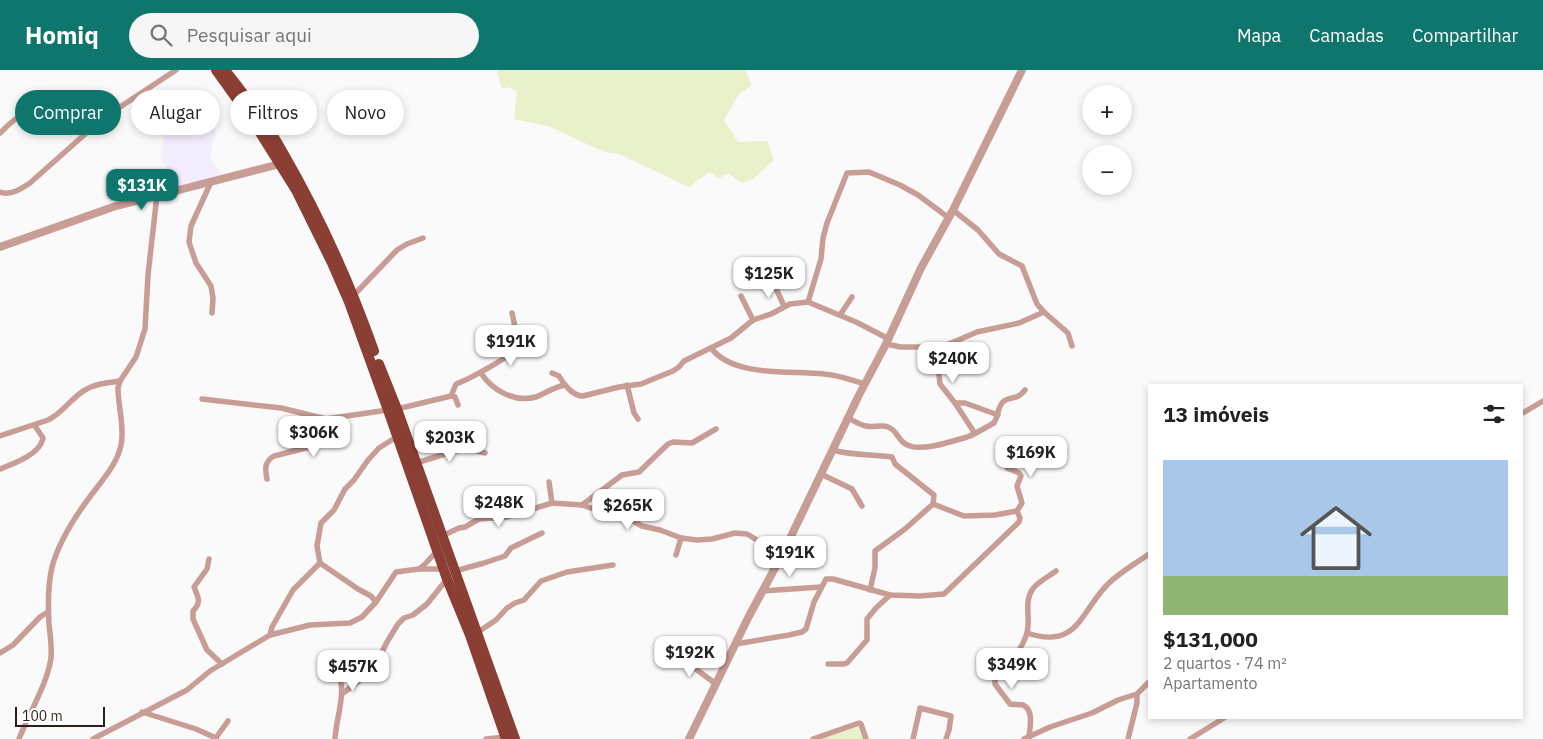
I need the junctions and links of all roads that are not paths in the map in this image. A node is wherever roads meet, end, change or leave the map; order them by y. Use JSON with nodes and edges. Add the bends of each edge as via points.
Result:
{"nodes":[{"id":1,"x":176,"y":70,"type":"edge"},
{"id":2,"x":216,"y":70,"type":"edge"},
{"id":3,"x":225,"y":70,"type":"edge"},
{"id":4,"x":1022,"y":70,"type":"edge"},
{"id":5,"x":15,"y":117,"type":"edge"},
{"id":6,"x":0,"y":133,"type":"edge"},
{"id":7,"x":280,"y":164,"type":"junction"},
{"id":8,"x":211,"y":182,"type":"junction"},
{"id":9,"x":0,"y":192,"type":"edge"},
{"id":10,"x":157,"y":195,"type":"junction"},
{"id":11,"x":954,"y":210,"type":"junction"},
{"id":12,"x":949,"y":218,"type":"junction"},
{"id":13,"x":424,"y":238,"type":"dead end"},
{"id":14,"x":0,"y":247,"type":"edge"},
{"id":15,"x":773,"y":282,"type":"dead end"},
{"id":16,"x":354,"y":295,"type":"junction"},
{"id":17,"x":741,"y":296,"type":"dead end"},
{"id":18,"x":852,"y":297,"type":"dead end"},
{"id":19,"x":808,"y":302,"type":"junction"},
{"id":20,"x":784,"y":306,"type":"junction"},
{"id":21,"x":1044,"y":312,"type":"junction"},
{"id":22,"x":212,"y":313,"type":"dead end"},
{"id":23,"x":512,"y":313,"type":"dead end"},
{"id":24,"x":840,"y":315,"type":"junction"},
{"id":25,"x":752,"y":320,"type":"junction"},
{"id":26,"x":888,"y":341,"type":"junction"},
{"id":27,"x":1072,"y":346,"type":"dead end"},
{"id":28,"x":711,"y":348,"type":"junction"},
{"id":29,"x":924,"y":348,"type":"junction"},
{"id":30,"x":481,"y":373,"type":"junction"},
{"id":31,"x":552,"y":373,"type":"dead end"},
{"id":32,"x":120,"y":381,"type":"junction"},
{"id":33,"x":865,"y":384,"type":"junction"},
{"id":34,"x":565,"y":385,"type":"junction"},
{"id":35,"x":627,"y":385,"type":"junction"},
{"id":36,"x":1025,"y":390,"type":"dead end"},
{"id":37,"x":451,"y":396,"type":"junction"},
{"id":38,"x":202,"y":400,"type":"dead end"},
{"id":39,"x":1543,"y":401,"type":"edge"},
{"id":40,"x":955,"y":402,"type":"junction"},
{"id":41,"x":458,"y":405,"type":"dead end"},
{"id":42,"x":392,"y":410,"type":"junction"},
{"id":43,"x":1523,"y":413,"type":"edge"},
{"id":44,"x":998,"y":416,"type":"junction"},
{"id":45,"x":848,"y":418,"type":"junction"},
{"id":46,"x":331,"y":419,"type":"junction"},
{"id":47,"x":638,"y":419,"type":"dead end"},
{"id":48,"x":35,"y":426,"type":"junction"},
{"id":49,"x":716,"y":429,"type":"dead end"},
{"id":50,"x":974,"y":432,"type":"junction"},
{"id":51,"x":0,"y":436,"type":"edge"},
{"id":52,"x":398,"y":436,"type":"junction"},
{"id":53,"x":1016,"y":440,"type":"dead end"},
{"id":54,"x":833,"y":450,"type":"junction"},
{"id":55,"x":485,"y":453,"type":"dead end"},
{"id":56,"x":416,"y":463,"type":"junction"},
{"id":57,"x":0,"y":469,"type":"edge"},
{"id":58,"x":821,"y":474,"type":"junction"},
{"id":59,"x":267,"y":479,"type":"dead end"},
{"id":60,"x":550,"y":482,"type":"dead end"},
{"id":61,"x":552,"y":503,"type":"junction"},
{"id":62,"x":933,"y":504,"type":"junction"},
{"id":63,"x":582,"y":505,"type":"junction"},
{"id":64,"x":862,"y":506,"type":"dead end"},
{"id":65,"x":1017,"y":511,"type":"junction"},
{"id":66,"x":542,"y":534,"type":"dead end"},
{"id":67,"x":442,"y":536,"type":"junction"},
{"id":68,"x":681,"y":538,"type":"junction"},
{"id":69,"x":437,"y":550,"type":"junction"},
{"id":70,"x":782,"y":555,"type":"junction"},
{"id":71,"x":1148,"y":555,"type":"edge"},
{"id":72,"x":676,"y":556,"type":"dead end"},
{"id":73,"x":209,"y":559,"type":"dead end"},
{"id":74,"x":320,"y":563,"type":"junction"},
{"id":75,"x":613,"y":565,"type":"dead end"},
{"id":76,"x":419,"y":568,"type":"junction"},
{"id":77,"x":455,"y":571,"type":"junction"},
{"id":78,"x":1056,"y":571,"type":"dead end"},
{"id":79,"x":445,"y":574,"type":"junction"},
{"id":80,"x":821,"y":587,"type":"junction"},
{"id":81,"x":870,"y":590,"type":"junction"},
{"id":82,"x":762,"y":591,"type":"junction"},
{"id":83,"x":890,"y":595,"type":"junction"},
{"id":84,"x":376,"y":602,"type":"junction"},
{"id":85,"x":48,"y":612,"type":"junction"},
{"id":86,"x":478,"y":632,"type":"junction"},
{"id":87,"x":1027,"y":633,"type":"junction"},
{"id":88,"x":270,"y":635,"type":"junction"},
{"id":89,"x":736,"y":644,"type":"junction"},
{"id":90,"x":0,"y":653,"type":"edge"},
{"id":91,"x":686,"y":654,"type":"dead end"},
{"id":92,"x":327,"y":657,"type":"dead end"},
{"id":93,"x":222,"y":664,"type":"junction"},
{"id":94,"x":828,"y":664,"type":"dead end"},
{"id":95,"x":1148,"y":683,"type":"edge"},
{"id":96,"x":716,"y":684,"type":"junction"},
{"id":97,"x":342,"y":694,"type":"junction"},
{"id":98,"x":1137,"y":694,"type":"junction"},
{"id":99,"x":142,"y":712,"type":"junction"},
{"id":100,"x":1222,"y":719,"type":"edge"},
{"id":101,"x":228,"y":721,"type":"dead end"},
{"id":102,"x":216,"y":738,"type":"edge"},
{"id":103,"x":509,"y":738,"type":"edge"},
{"id":104,"x":1026,"y":738,"type":"edge"},
{"id":105,"x":19,"y":739,"type":"edge"},
{"id":106,"x":93,"y":739,"type":"edge"},
{"id":107,"x":335,"y":739,"type":"edge"},
{"id":108,"x":486,"y":739,"type":"edge"},
{"id":109,"x":689,"y":739,"type":"edge"},
{"id":110,"x":813,"y":739,"type":"edge"},
{"id":111,"x":866,"y":739,"type":"edge"},
{"id":112,"x":913,"y":739,"type":"edge"},
{"id":113,"x":946,"y":739,"type":"edge"},
{"id":114,"x":1128,"y":739,"type":"edge"},
{"id":115,"x":1190,"y":739,"type":"edge"}],
"edges":[{"from":1,"to":9,"type":"street","via":[[102,119],[30,183],[9,193]]},
{"from":2,"to":7,"type":"highway"},
{"from":3,"to":16,"type":"highway","via":[[282,150]]},
{"from":4,"to":11,"type":"street"},
{"from":5,"to":6,"type":"street"},
{"from":7,"to":8,"type":"street"},
{"from":7,"to":42,"type":"highway","via":[[332,263]]},
{"from":8,"to":10,"type":"street"},
{"from":8,"to":22,"type":"street","via":[[191,226],[189,242],[196,263],[211,286]]},
{"from":10,"to":14,"type":"street","via":[[88,215]]},
{"from":10,"to":32,"type":"street","via":[[145,329],[136,357]]},
{"from":11,"to":12,"type":"street"},
{"from":11,"to":21,"type":"street","via":[[999,254],[1022,266],[1033,298]]},
{"from":12,"to":19,"type":"street","via":[[918,195],[893,182],[869,172],[847,173],[827,223],[821,259]]},
{"from":12,"to":26,"type":"street","via":[[921,268]]},
{"from":13,"to":16,"type":"street","via":[[397,250]]},
{"from":15,"to":20,"type":"street"},
{"from":16,"to":42,"type":"highway"},
{"from":17,"to":25,"type":"street"},
{"from":18,"to":24,"type":"street"},
{"from":19,"to":20,"type":"street"},
{"from":19,"to":24,"type":"street"},
{"from":20,"to":25,"type":"street"},
{"from":21,"to":27,"type":"street","via":[[1068,333]]},
{"from":21,"to":29,"type":"street","via":[[1019,323],[977,332],[942,347]]},
{"from":23,"to":30,"type":"street","via":[[515,336],[512,351]]},
{"from":24,"to":26,"type":"street"},
{"from":25,"to":28,"type":"street","via":[[731,338]]},
{"from":26,"to":29,"type":"street","via":[[901,347]]},
{"from":26,"to":33,"type":"street"},
{"from":28,"to":33,"type":"street","via":[[720,358],[744,367],[823,373]]},
{"from":28,"to":35,"type":"street","via":[[684,361],[673,372],[642,384]]},
{"from":29,"to":40,"type":"street","via":[[937,358],[940,384]]},
{"from":30,"to":34,"type":"street","via":[[487,383],[503,394],[525,398]]},
{"from":30,"to":37,"type":"street","via":[[456,384]]},
{"from":31,"to":34,"type":"street","via":[[559,376]]},
{"from":32,"to":48,"type":"street","via":[[86,389],[55,417]]},
{"from":32,"to":85,"type":"street","via":[[121,446],[115,462],[60,546],[52,568]]},
{"from":33,"to":45,"type":"street"},
{"from":34,"to":35,"type":"street","via":[[578,396],[583,396]]},
{"from":35,"to":47,"type":"street"},
{"from":36,"to":44,"type":"street","via":[[1017,398],[1003,402]]},
{"from":37,"to":41,"type":"street","via":[[455,397]]},
{"from":37,"to":42,"type":"street"},
{"from":38,"to":46,"type":"street","via":[[281,408]]},
{"from":39,"to":43,"type":"street"},
{"from":40,"to":44,"type":"street","via":[[965,402]]},
{"from":40,"to":50,"type":"street"},
{"from":42,"to":46,"type":"street"},
{"from":42,"to":52,"type":"highway"},
{"from":42,"to":56,"type":"highway"},
{"from":44,"to":50,"type":"street","via":[[994,423]]},
{"from":45,"to":50,"type":"street","via":[[866,426],[891,428],[900,441],[911,447],[947,442]]},
{"from":45,"to":54,"type":"street"},
{"from":46,"to":59,"type":"street","via":[[322,444],[269,459],[265,467]]},
{"from":48,"to":51,"type":"street"},
{"from":48,"to":57,"type":"street","via":[[43,438],[41,446]]},
{"from":49,"to":63,"type":"street","via":[[692,443],[668,444],[639,472],[622,476]]},
{"from":52,"to":69,"type":"highway"},
{"from":52,"to":74,"type":"street","via":[[368,460],[345,488],[334,510],[321,523],[317,546]]},
{"from":53,"to":65,"type":"street","via":[[1005,451],[1007,468],[1021,476],[1017,486],[1022,503]]},
{"from":54,"to":58,"type":"street"},
{"from":54,"to":62,"type":"street","via":[[892,457],[894,464],[934,495]]},
{"from":55,"to":56,"type":"street","via":[[465,448]]},
{"from":56,"to":67,"type":"highway"},
{"from":58,"to":64,"type":"street","via":[[852,489]]},
{"from":58,"to":70,"type":"street"},
{"from":60,"to":61,"type":"street"},
{"from":61,"to":63,"type":"street"},
{"from":61,"to":67,"type":"street","via":[[508,517],[479,519]]},
{"from":62,"to":65,"type":"street","via":[[964,516]]},
{"from":62,"to":81,"type":"street","via":[[875,551]]},
{"from":63,"to":68,"type":"street"},
{"from":65,"to":83,"type":"street","via":[[1019,522],[947,592],[940,595]]},
{"from":66,"to":77,"type":"street","via":[[511,548],[505,556]]},
{"from":67,"to":77,"type":"highway"},
{"from":68,"to":70,"type":"street","via":[[697,540],[747,534]]},
{"from":68,"to":72,"type":"street"},
{"from":69,"to":76,"type":"street"},
{"from":69,"to":79,"type":"highway"},
{"from":70,"to":82,"type":"street"},
{"from":71,"to":87,"type":"street","via":[[1109,583],[1075,627],[1047,639]]},
{"from":73,"to":93,"type":"street","via":[[207,569],[194,587],[200,600],[193,611],[207,650]]},
{"from":74,"to":84,"type":"street"},
{"from":74,"to":88,"type":"street","via":[[293,590]]},
{"from":75,"to":86,"type":"street","via":[[567,572],[541,581],[524,600],[507,608]]},
{"from":76,"to":79,"type":"street"},
{"from":76,"to":84,"type":"street","via":[[396,572]]},
{"from":77,"to":86,"type":"highway"},
{"from":78,"to":87,"type":"street","via":[[1032,591],[1028,600],[1030,620]]},
{"from":79,"to":97,"type":"street","via":[[427,604],[398,624],[373,670]]},
{"from":79,"to":103,"type":"highway"},
{"from":80,"to":81,"type":"street","via":[[829,578]]},
{"from":80,"to":82,"type":"street"},
{"from":80,"to":89,"type":"street","via":[[808,625],[802,632]]},
{"from":81,"to":83,"type":"street"},
{"from":82,"to":89,"type":"street"},
{"from":83,"to":94,"type":"street","via":[[867,619],[867,640],[847,663]]},
{"from":84,"to":88,"type":"street","via":[[367,614],[350,623],[310,625]]},
{"from":85,"to":90,"type":"street"},
{"from":85,"to":105,"type":"street","via":[[52,645],[50,664]]},
{"from":86,"to":103,"type":"highway"},
{"from":87,"to":104,"type":"street","via":[[1019,652],[995,680],[1010,704],[1027,708],[1030,716]]},
{"from":88,"to":93,"type":"street"},
{"from":89,"to":96,"type":"street"},
{"from":91,"to":96,"type":"street","via":[[693,667]]},
{"from":92,"to":97,"type":"street","via":[[339,674]]},
{"from":93,"to":99,"type":"street","via":[[187,690]]},
{"from":95,"to":98,"type":"street"},
{"from":96,"to":109,"type":"street"},
{"from":97,"to":107,"type":"street"},
{"from":98,"to":104,"type":"street"},
{"from":98,"to":114,"type":"street"},
{"from":99,"to":102,"type":"street"},
{"from":99,"to":106,"type":"street"},
{"from":100,"to":115,"type":"street"},
{"from":101,"to":102,"type":"street"},
{"from":103,"to":108,"type":"street"},
{"from":110,"to":111,"type":"street","via":[[858,723]]},
{"from":112,"to":113,"type":"street","via":[[920,708],[951,716]]}]}
